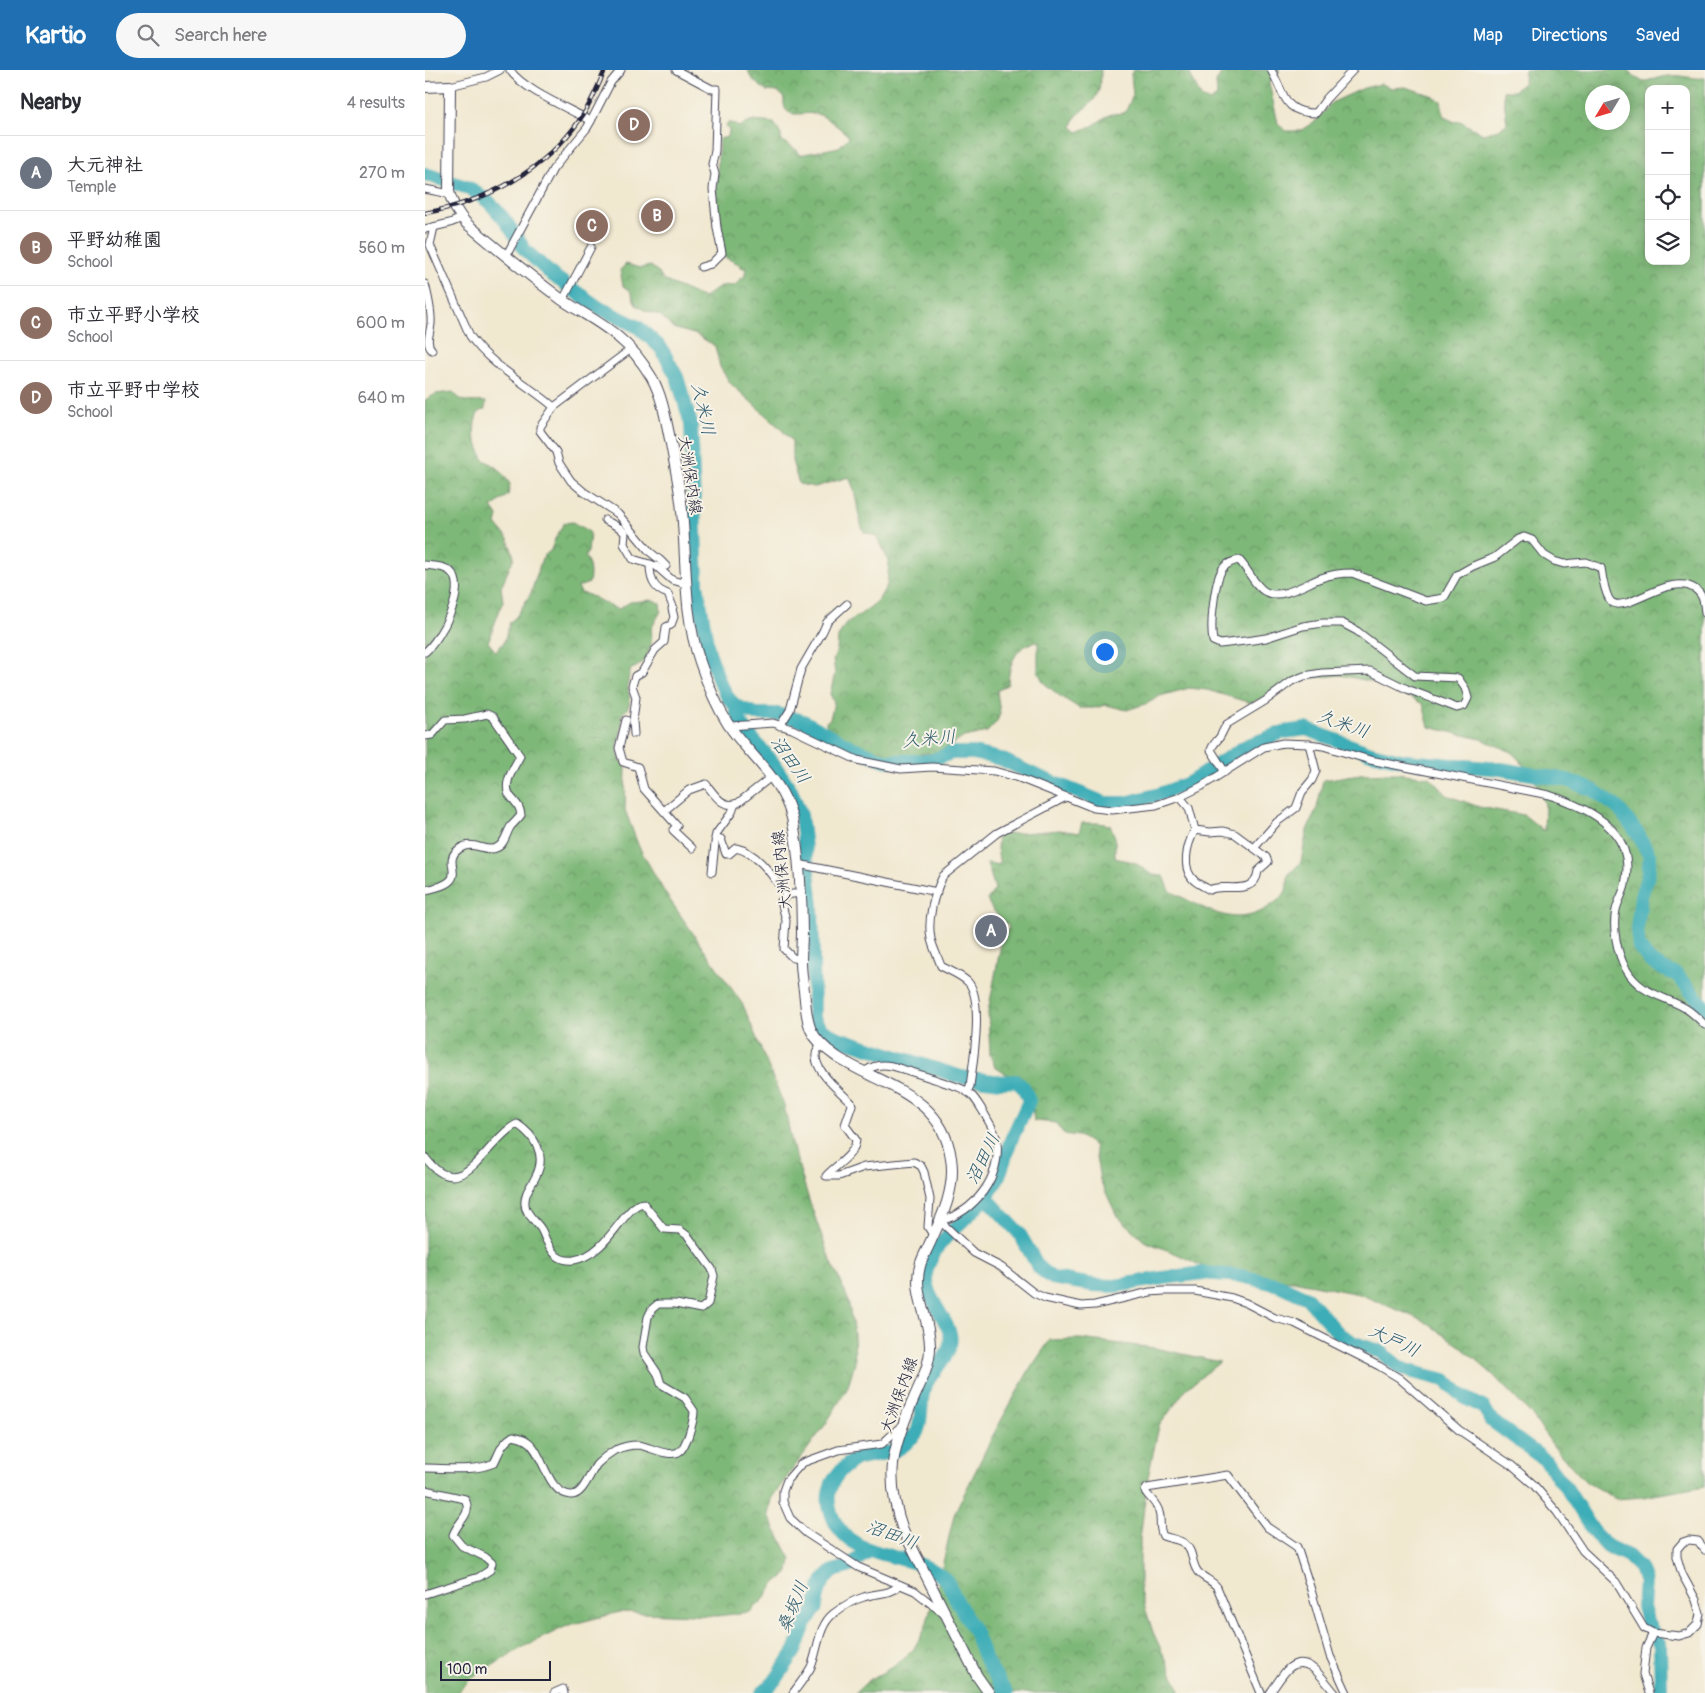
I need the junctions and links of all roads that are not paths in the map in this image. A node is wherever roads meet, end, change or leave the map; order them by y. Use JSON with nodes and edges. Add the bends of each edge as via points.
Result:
{"nodes":[{"id":1,"x":500,"y":70,"type":"edge"},
{"id":2,"x":510,"y":70,"type":"edge"},
{"id":3,"x":621,"y":70,"type":"edge"},
{"id":4,"x":677,"y":70,"type":"edge"},
{"id":5,"x":1271,"y":70,"type":"edge"},
{"id":6,"x":1353,"y":70,"type":"edge"},
{"id":7,"x":425,"y":81,"type":"edge"},
{"id":8,"x":450,"y":86,"type":"junction"},
{"id":9,"x":425,"y":87,"type":"edge"},
{"id":10,"x":591,"y":121,"type":"junction"},
{"id":11,"x":425,"y":190,"type":"edge"},
{"id":12,"x":449,"y":193,"type":"junction"},
{"id":13,"x":462,"y":218,"type":"junction"},
{"id":14,"x":434,"y":227,"type":"junction"},
{"id":15,"x":425,"y":229,"type":"edge"},
{"id":16,"x":591,"y":247,"type":"dead end"},
{"id":17,"x":508,"y":253,"type":"junction"},
{"id":18,"x":701,"y":267,"type":"dead end"},
{"id":19,"x":425,"y":284,"type":"edge"},
{"id":20,"x":564,"y":298,"type":"junction"},
{"id":21,"x":631,"y":349,"type":"junction"},
{"id":22,"x":432,"y":350,"type":"dead end"},
{"id":23,"x":554,"y":408,"type":"junction"},
{"id":24,"x":605,"y":520,"type":"dead end"},
{"id":25,"x":650,"y":564,"type":"junction"},
{"id":26,"x":425,"y":565,"type":"edge"},
{"id":27,"x":666,"y":566,"type":"dead end"},
{"id":28,"x":686,"y":584,"type":"junction"},
{"id":29,"x":847,"y":604,"type":"dead end"},
{"id":30,"x":1705,"y":613,"type":"edge"},
{"id":31,"x":425,"y":652,"type":"edge"},
{"id":32,"x":626,"y":720,"type":"dead end"},
{"id":33,"x":732,"y":726,"type":"junction"},
{"id":34,"x":780,"y":726,"type":"junction"},
{"id":35,"x":634,"y":734,"type":"dead end"},
{"id":36,"x":425,"y":736,"type":"edge"},
{"id":37,"x":1309,"y":744,"type":"junction"},
{"id":38,"x":1223,"y":770,"type":"junction"},
{"id":39,"x":771,"y":776,"type":"junction"},
{"id":40,"x":1066,"y":797,"type":"junction"},
{"id":41,"x":1180,"y":797,"type":"junction"},
{"id":42,"x":735,"y":804,"type":"junction"},
{"id":43,"x":664,"y":811,"type":"junction"},
{"id":44,"x":1195,"y":830,"type":"junction"},
{"id":45,"x":715,"y":838,"type":"junction"},
{"id":46,"x":692,"y":848,"type":"dead end"},
{"id":47,"x":1255,"y":848,"type":"junction"},
{"id":48,"x":800,"y":864,"type":"junction"},
{"id":49,"x":712,"y":872,"type":"dead end"},
{"id":50,"x":425,"y":890,"type":"edge"},
{"id":51,"x":937,"y":892,"type":"junction"},
{"id":52,"x":800,"y":894,"type":"junction"},
{"id":53,"x":787,"y":895,"type":"junction"},
{"id":54,"x":801,"y":959,"type":"junction"},
{"id":55,"x":1705,"y":1025,"type":"edge"},
{"id":56,"x":821,"y":1045,"type":"junction"},
{"id":57,"x":864,"y":1072,"type":"junction"},
{"id":58,"x":969,"y":1089,"type":"junction"},
{"id":59,"x":425,"y":1157,"type":"edge"},
{"id":60,"x":940,"y":1221,"type":"junction"},
{"id":61,"x":933,"y":1235,"type":"junction"},
{"id":62,"x":903,"y":1424,"type":"junction"},
{"id":63,"x":425,"y":1468,"type":"edge"},
{"id":64,"x":425,"y":1490,"type":"edge"},
{"id":65,"x":1705,"y":1550,"type":"edge"},
{"id":66,"x":900,"y":1585,"type":"junction"},
{"id":67,"x":425,"y":1594,"type":"edge"},
{"id":68,"x":947,"y":1615,"type":"junction"},
{"id":69,"x":1653,"y":1633,"type":"junction"},
{"id":70,"x":554,"y":1693,"type":"edge"},
{"id":71,"x":564,"y":1693,"type":"edge"},
{"id":72,"x":793,"y":1693,"type":"edge"},
{"id":73,"x":989,"y":1693,"type":"edge"},
{"id":74,"x":1261,"y":1693,"type":"edge"},
{"id":75,"x":1270,"y":1693,"type":"edge"},
{"id":76,"x":1335,"y":1693,"type":"edge"},
{"id":77,"x":1347,"y":1693,"type":"edge"},
{"id":78,"x":1649,"y":1693,"type":"edge"}],
"edges":[{"from":1,"to":8,"type":"street"},
{"from":2,"to":10,"type":"street","via":[[530,88]]},
{"from":3,"to":10,"type":"street","via":[[611,82]]},
{"from":4,"to":18,"type":"street","via":[[717,89],[712,164],[722,253],[711,264]]},
{"from":5,"to":6,"type":"street","via":[[1291,107],[1303,113],[1316,113]]},
{"from":7,"to":9,"type":"street"},
{"from":8,"to":9,"type":"main road"},
{"from":8,"to":12,"type":"main road","name":"大洲保内線"},
{"from":10,"to":17,"type":"street","via":[[553,169]]},
{"from":11,"to":12,"type":"street"},
{"from":12,"to":13,"type":"main road","name":"大洲保内線"},
{"from":13,"to":14,"type":"street"},
{"from":13,"to":17,"type":"main road","name":"大洲保内線"},
{"from":14,"to":15,"type":"street"},
{"from":14,"to":23,"type":"street","via":[[430,245],[470,336],[479,349]]},
{"from":16,"to":20,"type":"street"},
{"from":17,"to":20,"type":"main road","name":"大洲保内線"},
{"from":19,"to":22,"type":"street","via":[[431,317],[427,341]]},
{"from":20,"to":21,"type":"main road","name":"大洲保内線"},
{"from":21,"to":23,"type":"street"},
{"from":21,"to":28,"type":"main road","name":"大洲保内線","via":[[644,365],[663,402],[682,511]]},
{"from":23,"to":27,"type":"street","via":[[540,427],[540,432],[557,452],[565,473],[584,492],[618,514]]},
{"from":24,"to":25,"type":"street","via":[[625,533],[624,544],[633,559]]},
{"from":25,"to":28,"type":"street","via":[[673,580]]},
{"from":25,"to":35,"type":"street","via":[[650,576],[660,591],[668,594],[674,617],[671,625],[666,627],[664,642],[655,650],[641,674],[635,676]]},
{"from":26,"to":31,"type":"street","via":[[451,571],[455,579],[455,598],[442,631]]},
{"from":28,"to":33,"type":"main road","name":"大洲保内線","via":[[688,611],[699,659],[718,707]]},
{"from":29,"to":34,"type":"street","via":[[827,622],[801,669],[789,710]]},
{"from":30,"to":38,"type":"street","via":[[1700,592],[1679,584],[1620,605],[1611,603],[1601,568],[1586,562],[1564,564],[1554,561],[1544,555],[1532,540],[1524,537],[1495,557],[1457,575],[1444,598],[1426,601],[1352,573],[1339,573],[1282,594],[1273,594],[1265,592],[1239,560],[1232,561],[1223,567],[1218,580],[1212,609],[1213,641],[1220,644],[1253,640],[1303,626],[1342,623],[1415,676],[1458,678],[1468,698],[1463,706],[1457,708],[1370,672],[1304,676],[1227,724],[1211,750]]},
{"from":32,"to":43,"type":"street","via":[[619,748],[623,762],[638,767],[644,788]]},
{"from":33,"to":34,"type":"street"},
{"from":33,"to":39,"type":"main road","name":"大洲保内線"},
{"from":34,"to":40,"type":"street","via":[[857,760],[901,769],[932,767],[994,771]]},
{"from":36,"to":50,"type":"street","via":[[432,735],[445,720],[487,714],[493,717],[519,756],[511,772],[507,793],[521,814],[498,848],[492,850],[468,845],[458,850],[454,854],[450,883]]},
{"from":37,"to":38,"type":"street","via":[[1273,744]]},
{"from":37,"to":47,"type":"street","via":[[1316,771],[1312,780],[1302,792],[1296,808],[1277,822]]},
{"from":37,"to":55,"type":"street","via":[[1370,760],[1549,794],[1594,814],[1621,840],[1625,851],[1628,867],[1626,884],[1615,919],[1615,934],[1625,965],[1633,980],[1645,990],[1685,1008]]},
{"from":38,"to":41,"type":"street"},
{"from":39,"to":42,"type":"street"},
{"from":39,"to":48,"type":"main road","name":"大洲保内線","via":[[787,802]]},
{"from":40,"to":41,"type":"street","via":[[1094,808],[1112,810],[1156,805]]},
{"from":40,"to":51,"type":"street","via":[[997,833],[943,876]]},
{"from":41,"to":44,"type":"street","via":[[1189,808]]},
{"from":42,"to":43,"type":"street","via":[[719,800],[706,784],[689,790]]},
{"from":42,"to":45,"type":"street"},
{"from":43,"to":46,"type":"street","via":[[677,826],[673,830]]},
{"from":44,"to":47,"type":"street","via":[[1235,834]]},
{"from":44,"to":47,"type":"street","via":[[1186,854],[1188,869],[1194,881],[1210,890],[1213,887],[1244,887],[1252,882],[1258,870],[1268,862]]},
{"from":45,"to":49,"type":"street"},
{"from":45,"to":53,"type":"street","via":[[721,840],[726,854],[736,848],[752,854]]},
{"from":48,"to":51,"type":"street"},
{"from":48,"to":52,"type":"main road","name":"大洲保内線"},
{"from":51,"to":58,"type":"street","via":[[931,915],[931,938],[941,966],[962,977],[973,991],[977,1021]]},
{"from":52,"to":53,"type":"street"},
{"from":52,"to":54,"type":"main road","name":"大洲保内線"},
{"from":53,"to":54,"type":"street","via":[[781,900],[786,920],[784,949],[793,958]]},
{"from":54,"to":56,"type":"main road","name":"大洲保内線","via":[[807,1016]]},
{"from":56,"to":57,"type":"main road","name":"大洲保内線"},
{"from":56,"to":61,"type":"street","via":[[815,1056],[819,1069],[851,1102],[845,1125],[857,1140],[853,1150],[826,1176],[839,1176],[864,1166],[919,1164],[928,1188],[928,1227]]},
{"from":57,"to":58,"type":"street","via":[[870,1066],[883,1064]]},
{"from":57,"to":60,"type":"main road","name":"大洲保内線","via":[[922,1103],[942,1129],[949,1147],[952,1179]]},
{"from":58,"to":60,"type":"street","via":[[997,1139],[995,1167],[980,1196],[963,1212]]},
{"from":59,"to":63,"type":"street","via":[[439,1172],[451,1176],[459,1174],[478,1163],[498,1139],[517,1124],[538,1146],[541,1166],[525,1196],[525,1205],[552,1253],[567,1261],[588,1255],[607,1240],[630,1211],[643,1203],[664,1229],[680,1230],[688,1236],[714,1276],[708,1302],[701,1308],[666,1303],[651,1309],[644,1338],[644,1354],[661,1384],[685,1398],[694,1411],[691,1429],[681,1450],[675,1454],[638,1445],[626,1446],[597,1464],[582,1490],[571,1495],[552,1482],[533,1446],[513,1436],[501,1447],[494,1463],[488,1466]]},
{"from":60,"to":61,"type":"main road","name":"大洲保内線"},
{"from":60,"to":69,"type":"street","via":[[974,1253],[1001,1267],[1045,1298],[1081,1306],[1164,1291],[1195,1291],[1232,1298],[1294,1323],[1379,1366],[1399,1378],[1459,1430],[1533,1484],[1557,1512],[1583,1552],[1616,1582],[1644,1628]]},
{"from":61,"to":62,"type":"main road","name":"大洲保内線","via":[[917,1278],[929,1331],[928,1364]]},
{"from":62,"to":66,"type":"street","via":[[882,1444],[837,1450],[802,1463],[787,1480],[783,1491],[783,1502],[790,1518],[806,1533],[858,1567]]},
{"from":62,"to":68,"type":"main road","name":"大洲保内線","via":[[893,1457],[893,1497],[903,1530]]},
{"from":64,"to":67,"type":"street","via":[[465,1499],[468,1512],[453,1535],[462,1546],[492,1563],[491,1570],[479,1577]]},
{"from":65,"to":69,"type":"street","via":[[1698,1541],[1689,1540],[1677,1549],[1683,1574],[1696,1600],[1698,1624],[1689,1634],[1679,1636]]},
{"from":66,"to":68,"type":"street","via":[[915,1591]]},
{"from":66,"to":72,"type":"street","via":[[882,1595],[865,1596],[831,1616],[809,1670]]},
{"from":68,"to":73,"type":"main road","name":"大洲保内線","via":[[977,1676]]},
{"from":69,"to":78,"type":"street","via":[[1646,1648],[1643,1674]]},
{"from":70,"to":71,"type":"street","via":[[563,1689]]},
{"from":74,"to":77,"type":"street","via":[[1217,1587],[1199,1573],[1185,1543],[1163,1536],[1159,1509],[1145,1491],[1147,1488],[1229,1475],[1267,1527],[1297,1547],[1330,1656]]},
{"from":75,"to":76,"type":"street","via":[[1289,1668],[1299,1662],[1314,1669]]}]}
